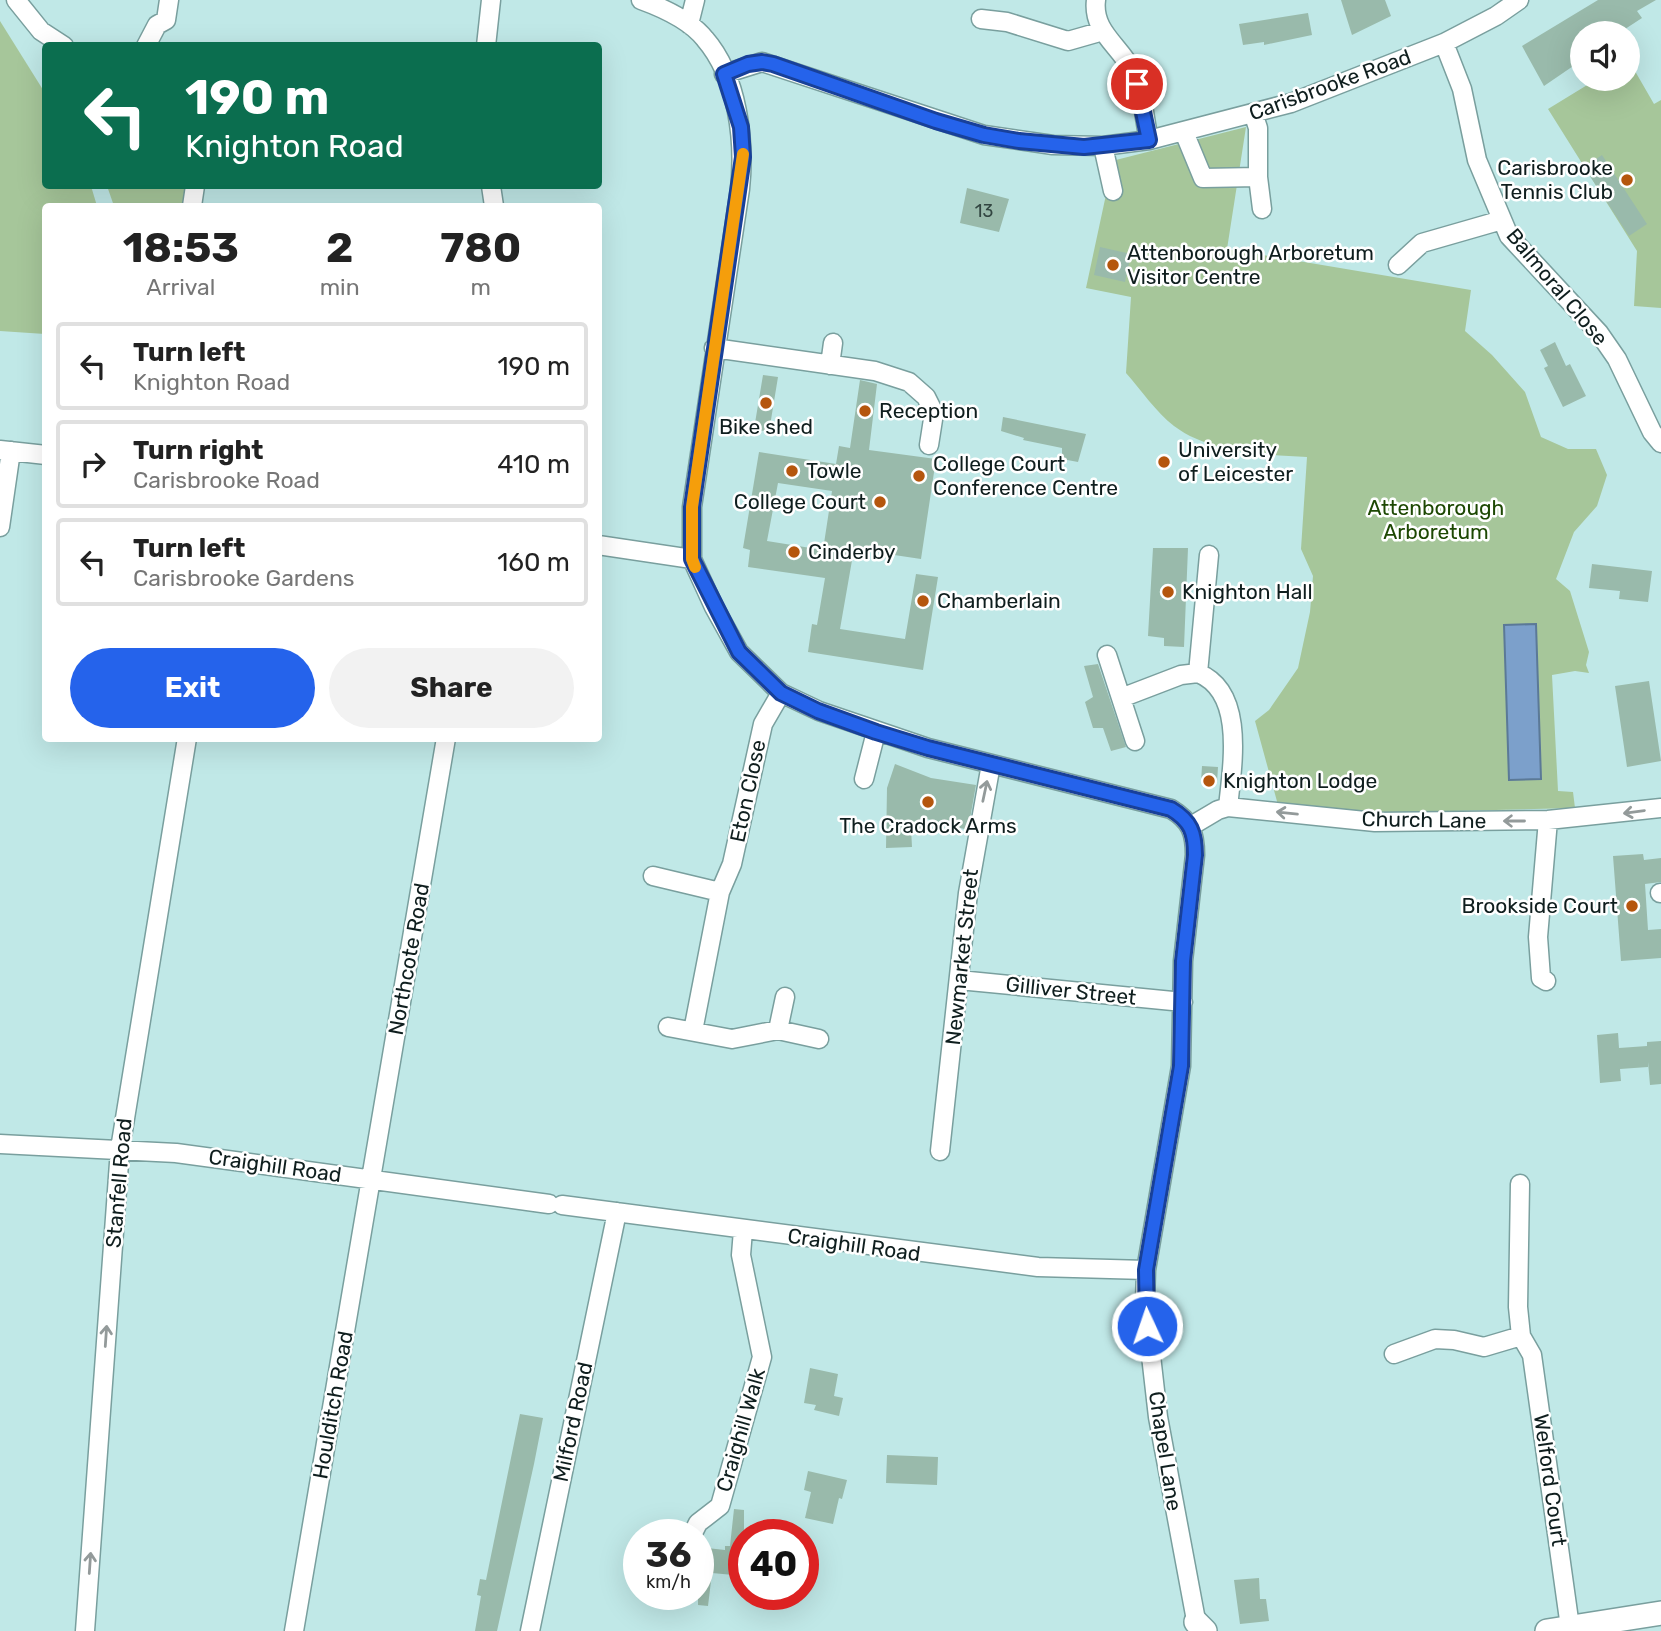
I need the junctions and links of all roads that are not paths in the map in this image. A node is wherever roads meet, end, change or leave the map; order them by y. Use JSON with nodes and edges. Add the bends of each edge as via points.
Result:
{"nodes":[{"id":1,"x":16,"y":0,"type":"edge"},
{"id":2,"x":169,"y":0,"type":"edge"},
{"id":3,"x":491,"y":0,"type":"edge"},
{"id":4,"x":640,"y":0,"type":"edge"},
{"id":5,"x":695,"y":0,"type":"edge"},
{"id":6,"x":1096,"y":0,"type":"edge"},
{"id":7,"x":1519,"y":0,"type":"edge"},
{"id":8,"x":981,"y":19,"type":"dead end"},
{"id":9,"x":688,"y":24,"type":"junction"},
{"id":10,"x":1103,"y":31,"type":"junction"},
{"id":11,"x":58,"y":42,"type":"edge"},
{"id":12,"x":148,"y":42,"type":"edge"},
{"id":13,"x":486,"y":42,"type":"edge"},
{"id":14,"x":1444,"y":43,"type":"junction"},
{"id":15,"x":724,"y":74,"type":"junction"},
{"id":16,"x":1253,"y":113,"type":"junction"},
{"id":17,"x":1184,"y":132,"type":"junction"},
{"id":18,"x":1149,"y":140,"type":"junction"},
{"id":19,"x":1103,"y":146,"type":"junction"},
{"id":20,"x":1258,"y":177,"type":"junction"},
{"id":21,"x":1113,"y":191,"type":"dead end"},
{"id":22,"x":1262,"y":209,"type":"dead end"},
{"id":23,"x":1502,"y":220,"type":"junction"},
{"id":24,"x":1398,"y":265,"type":"dead end"},
{"id":25,"x":833,"y":343,"type":"dead end"},
{"id":26,"x":714,"y":348,"type":"junction"},
{"id":27,"x":830,"y":365,"type":"junction"},
{"id":28,"x":1661,"y":443,"type":"edge"},
{"id":29,"x":929,"y":445,"type":"dead end"},
{"id":30,"x":6,"y":450,"type":"edge"},
{"id":31,"x":42,"y":454,"type":"edge"},
{"id":32,"x":0,"y":527,"type":"edge"},
{"id":33,"x":602,"y":546,"type":"edge"},
{"id":34,"x":1209,"y":555,"type":"dead end"},
{"id":35,"x":692,"y":559,"type":"junction"},
{"id":36,"x":1107,"y":655,"type":"dead end"},
{"id":37,"x":1198,"y":673,"type":"junction"},
{"id":38,"x":781,"y":693,"type":"junction"},
{"id":39,"x":1121,"y":698,"type":"junction"},
{"id":40,"x":876,"y":732,"type":"junction"},
{"id":41,"x":1135,"y":741,"type":"dead end"},
{"id":42,"x":186,"y":742,"type":"edge"},
{"id":43,"x":445,"y":742,"type":"edge"},
{"id":44,"x":991,"y":764,"type":"junction"},
{"id":45,"x":864,"y":779,"type":"dead end"},
{"id":46,"x":1233,"y":808,"type":"junction"},
{"id":47,"x":1661,"y":808,"type":"edge"},
{"id":48,"x":1548,"y":820,"type":"junction"},
{"id":49,"x":1186,"y":821,"type":"junction"},
{"id":50,"x":653,"y":876,"type":"dead end"},
{"id":51,"x":720,"y":892,"type":"junction"},
{"id":52,"x":959,"y":980,"type":"junction"},
{"id":53,"x":1546,"y":981,"type":"dead end"},
{"id":54,"x":785,"y":997,"type":"dead end"},
{"id":55,"x":1183,"y":1002,"type":"junction"},
{"id":56,"x":668,"y":1027,"type":"dead end"},
{"id":57,"x":778,"y":1030,"type":"junction"},
{"id":58,"x":693,"y":1031,"type":"junction"},
{"id":59,"x":819,"y":1038,"type":"dead end"},
{"id":60,"x":0,"y":1144,"type":"edge"},
{"id":61,"x":120,"y":1149,"type":"junction"},
{"id":62,"x":940,"y":1151,"type":"dead end"},
{"id":63,"x":372,"y":1179,"type":"junction"},
{"id":64,"x":1520,"y":1184,"type":"dead end"},
{"id":65,"x":617,"y":1212,"type":"junction"},
{"id":66,"x":743,"y":1230,"type":"junction"},
{"id":67,"x":1146,"y":1270,"type":"junction"},
{"id":68,"x":1521,"y":1336,"type":"junction"},
{"id":69,"x":1394,"y":1354,"type":"dead end"},
{"id":70,"x":703,"y":1519,"type":"edge"},
{"id":71,"x":1661,"y":1613,"type":"edge"},
{"id":72,"x":1570,"y":1627,"type":"junction"},
{"id":73,"x":1200,"y":1628,"type":"edge"},
{"id":74,"x":85,"y":1631,"type":"edge"},
{"id":75,"x":294,"y":1631,"type":"edge"},
{"id":76,"x":530,"y":1631,"type":"edge"},
{"id":77,"x":1547,"y":1631,"type":"edge"}],
"edges":[{"from":1,"to":11,"type":"street","via":[[41,31]]},
{"from":2,"to":12,"type":"street","via":[[166,20],[157,25]]},
{"from":3,"to":13,"type":"street"},
{"from":4,"to":9,"type":"street"},
{"from":5,"to":9,"type":"street"},
{"from":6,"to":10,"type":"street","via":[[1094,12]]},
{"from":7,"to":14,"type":"street","name":"Carisbrooke Road"},
{"from":8,"to":10,"type":"street","via":[[1068,41]]},
{"from":9,"to":15,"type":"street","via":[[705,38]]},
{"from":10,"to":18,"type":"street","via":[[1133,71]]},
{"from":14,"to":16,"type":"street","name":"Carisbrooke Road","via":[[1291,103]]},
{"from":14,"to":23,"type":"street","name":"Balmoral Close","via":[[1462,89],[1477,160]]},
{"from":15,"to":19,"type":"street","name":"Carisbrooke Road","via":[[748,64],[773,64],[984,135],[1053,145]]},
{"from":15,"to":26,"type":"street","via":[[741,127],[743,157]]},
{"from":16,"to":17,"type":"street","name":"Carisbrooke Road"},
{"from":16,"to":20,"type":"street","via":[[1258,128]]},
{"from":17,"to":18,"type":"street","name":"Carisbrooke Road"},
{"from":17,"to":20,"type":"street","via":[[1203,178]]},
{"from":18,"to":19,"type":"street","name":"Carisbrooke Road"},
{"from":19,"to":21,"type":"street"},
{"from":20,"to":22,"type":"street"},
{"from":23,"to":24,"type":"street","via":[[1422,243]]},
{"from":23,"to":28,"type":"street","name":"Balmoral Close","via":[[1509,236],[1599,333]]},
{"from":25,"to":27,"type":"street"},
{"from":26,"to":27,"type":"street"},
{"from":26,"to":35,"type":"street","via":[[692,507]]},
{"from":27,"to":29,"type":"street","via":[[909,382],[934,412]]},
{"from":30,"to":31,"type":"street"},
{"from":30,"to":32,"type":"street"},
{"from":33,"to":35,"type":"street"},
{"from":34,"to":37,"type":"street"},
{"from":35,"to":38,"type":"street","via":[[739,652]]},
{"from":36,"to":39,"type":"street"},
{"from":37,"to":39,"type":"street"},
{"from":37,"to":46,"type":"street","via":[[1208,677],[1226,701],[1233,750]]},
{"from":38,"to":40,"type":"street"},
{"from":38,"to":51,"type":"street","name":"Eton Close","via":[[763,724],[732,864]]},
{"from":39,"to":41,"type":"street"},
{"from":40,"to":44,"type":"street"},
{"from":40,"to":45,"type":"street"},
{"from":42,"to":61,"type":"street","name":"Stanfell Road"},
{"from":43,"to":63,"type":"street","name":"Northcote Road"},
{"from":44,"to":49,"type":"street","via":[[1159,806]]},
{"from":52,"to":44,"type":"street","name":"Newmarket Street","one_way":true,"via":[[977,828]]},
{"from":48,"to":46,"type":"street","name":"Church Lane","one_way":true,"via":[[1375,822]]},
{"from":46,"to":49,"type":"street"},
{"from":47,"to":48,"type":"street","name":"Church Lane","one_way":true},
{"from":48,"to":53,"type":"street","via":[[1538,937],[1541,978]]},
{"from":49,"to":55,"type":"street","name":"Chapel Lane","via":[[1195,838],[1195,855]]},
{"from":50,"to":51,"type":"street"},
{"from":51,"to":58,"type":"street","name":"Eton Close"},
{"from":52,"to":55,"type":"street","name":"Gilliver Street"},
{"from":52,"to":62,"type":"street","name":"Newmarket Street"},
{"from":54,"to":57,"type":"street"},
{"from":55,"to":67,"type":"street","name":"Chapel Lane","via":[[1181,1066]]},
{"from":56,"to":58,"type":"street"},
{"from":57,"to":58,"type":"street","via":[[732,1040]]},
{"from":57,"to":59,"type":"street"},
{"from":60,"to":61,"type":"street","name":"Craighill Road"},
{"from":61,"to":63,"type":"street","name":"Craighill Road"},
{"from":74,"to":61,"type":"street","name":"Stanfell Road","one_way":true},
{"from":63,"to":65,"type":"street","name":"Craighill Road"},
{"from":63,"to":75,"type":"street","name":"Houlditch Road"},
{"from":64,"to":68,"type":"street","name":"Welford Court"},
{"from":65,"to":66,"type":"street","name":"Craighill Road"},
{"from":65,"to":76,"type":"street","name":"Milford Road"},
{"from":66,"to":67,"type":"street","name":"Craighill Road","via":[[1038,1267]]},
{"from":66,"to":70,"type":"street","name":"Craighill Walk","via":[[741,1255],[762,1357],[720,1506]]},
{"from":67,"to":73,"type":"street","name":"Chapel Lane","via":[[1145,1303],[1158,1418]]},
{"from":68,"to":69,"type":"street","via":[[1485,1347],[1435,1339]]},
{"from":68,"to":72,"type":"street","name":"Welford Court","via":[[1532,1355]]},
{"from":71,"to":72,"type":"main road"},
{"from":72,"to":77,"type":"main road"}]}
